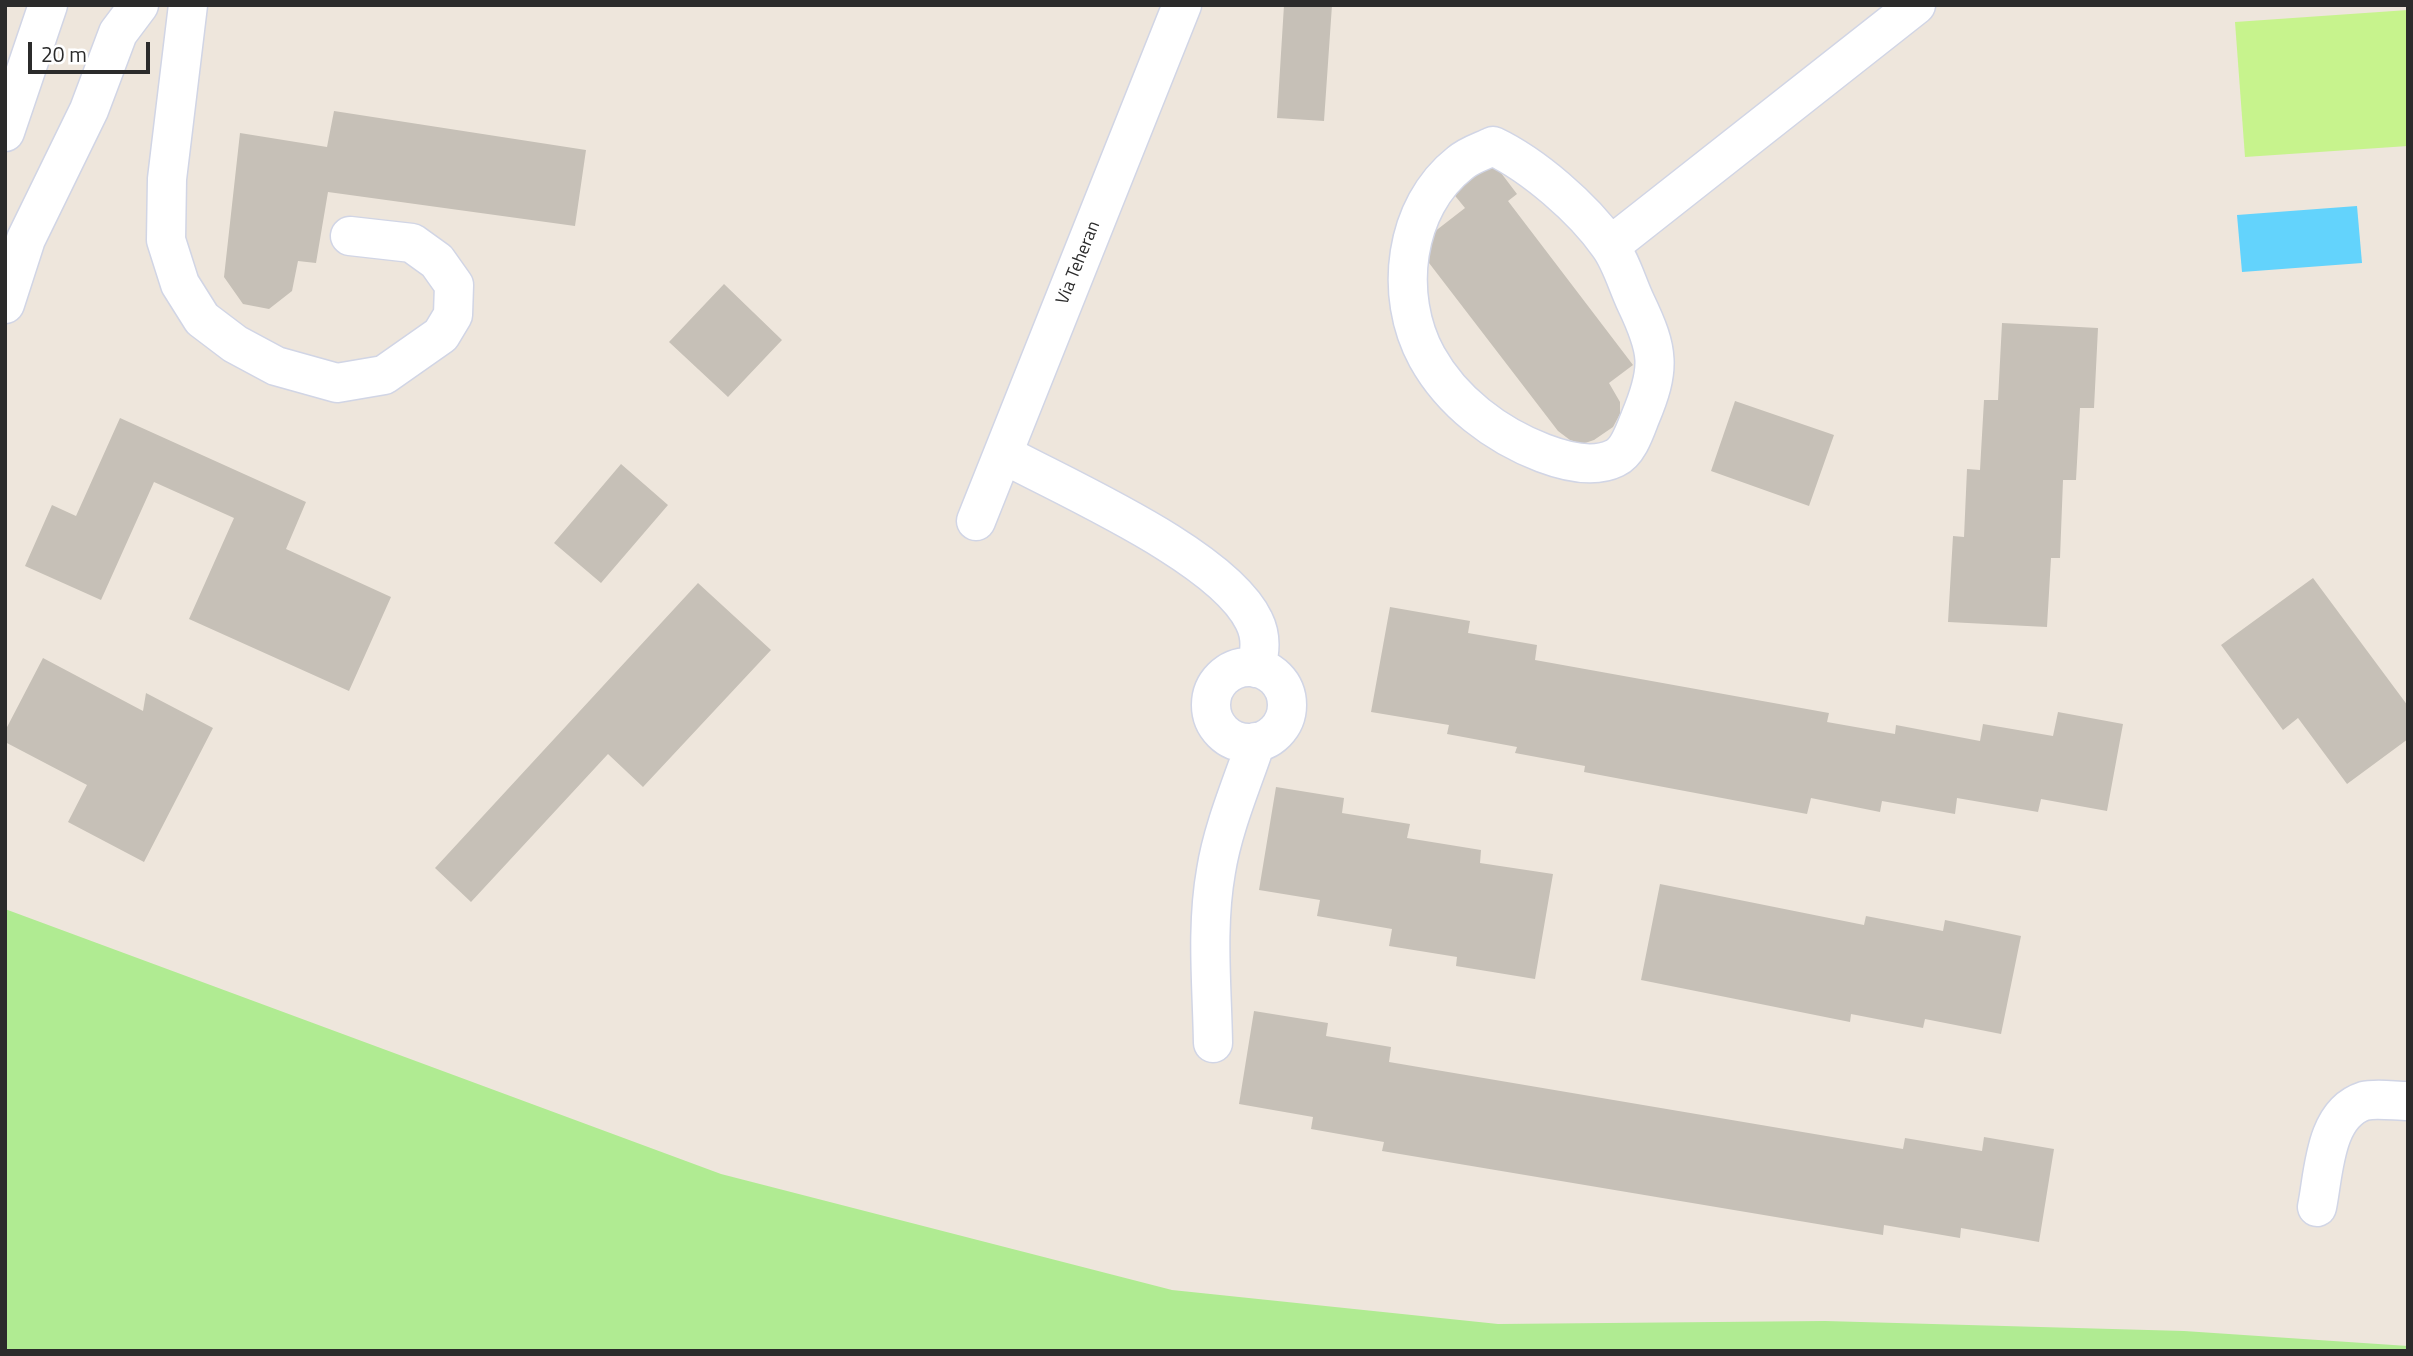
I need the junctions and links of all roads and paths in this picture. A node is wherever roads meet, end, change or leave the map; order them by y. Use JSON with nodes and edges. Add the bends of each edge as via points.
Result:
{"nodes":[{"id":1,"x":48,"y":5,"type":"edge"},
{"id":2,"x":139,"y":5,"type":"edge"},
{"id":3,"x":188,"y":5,"type":"edge"},
{"id":4,"x":1182,"y":5,"type":"edge"},
{"id":5,"x":1916,"y":5,"type":"edge"},
{"id":6,"x":5,"y":132,"type":"edge"},
{"id":7,"x":350,"y":236,"type":"dead end"},
{"id":8,"x":1610,"y":246,"type":"junction"},
{"id":9,"x":5,"y":303,"type":"edge"},
{"id":10,"x":1003,"y":454,"type":"junction"},
{"id":11,"x":976,"y":521,"type":"dead end"},
{"id":12,"x":1256,"y":668,"type":"junction"},
{"id":13,"x":1256,"y":743,"type":"junction"},
{"id":14,"x":1213,"y":1042,"type":"dead end"},
{"id":15,"x":2408,"y":1101,"type":"edge"},
{"id":16,"x":2317,"y":1207,"type":"dead end"}],
"edges":[{"from":1,"to":6,"type":"street"},
{"from":2,"to":9,"type":"street","via":[[118,33],[89,110],[26,239]]},
{"from":3,"to":7,"type":"street","via":[[167,178],[166,240],[180,284],[202,318],[235,344],[276,366],[337,383],[384,375],[441,335],[453,315],[454,285],[437,261],[412,243]]},
{"from":4,"to":10,"type":"street","name":"Via Teheran"},
{"from":5,"to":8,"type":"street"},
{"from":8,"to":8,"type":"street","via":[[1559,191],[1520,159],[1493,146],[1460,162],[1434,191],[1414,229],[1406,264],[1414,319],[1427,357],[1455,393],[1484,422],[1516,443],[1563,461],[1616,458],[1630,442],[1654,375],[1652,336]]},
{"from":10,"to":11,"type":"street","name":"Via Teheran"},
{"from":10,"to":12,"type":"street","via":[[1167,542],[1222,580],[1255,623],[1259,637]]},
{"from":12,"to":13,"type":"street","via":[[1278,681],[1287,705],[1278,730]]},
{"from":12,"to":13,"type":"street","via":[[1244,667],[1223,678],[1215,687],[1211,711],[1222,732],[1235,741]]},
{"from":13,"to":14,"type":"street","via":[[1215,872],[1211,909]]},
{"from":15,"to":16,"type":"street","via":[[2364,1101],[2345,1113],[2332,1133]]}]}
